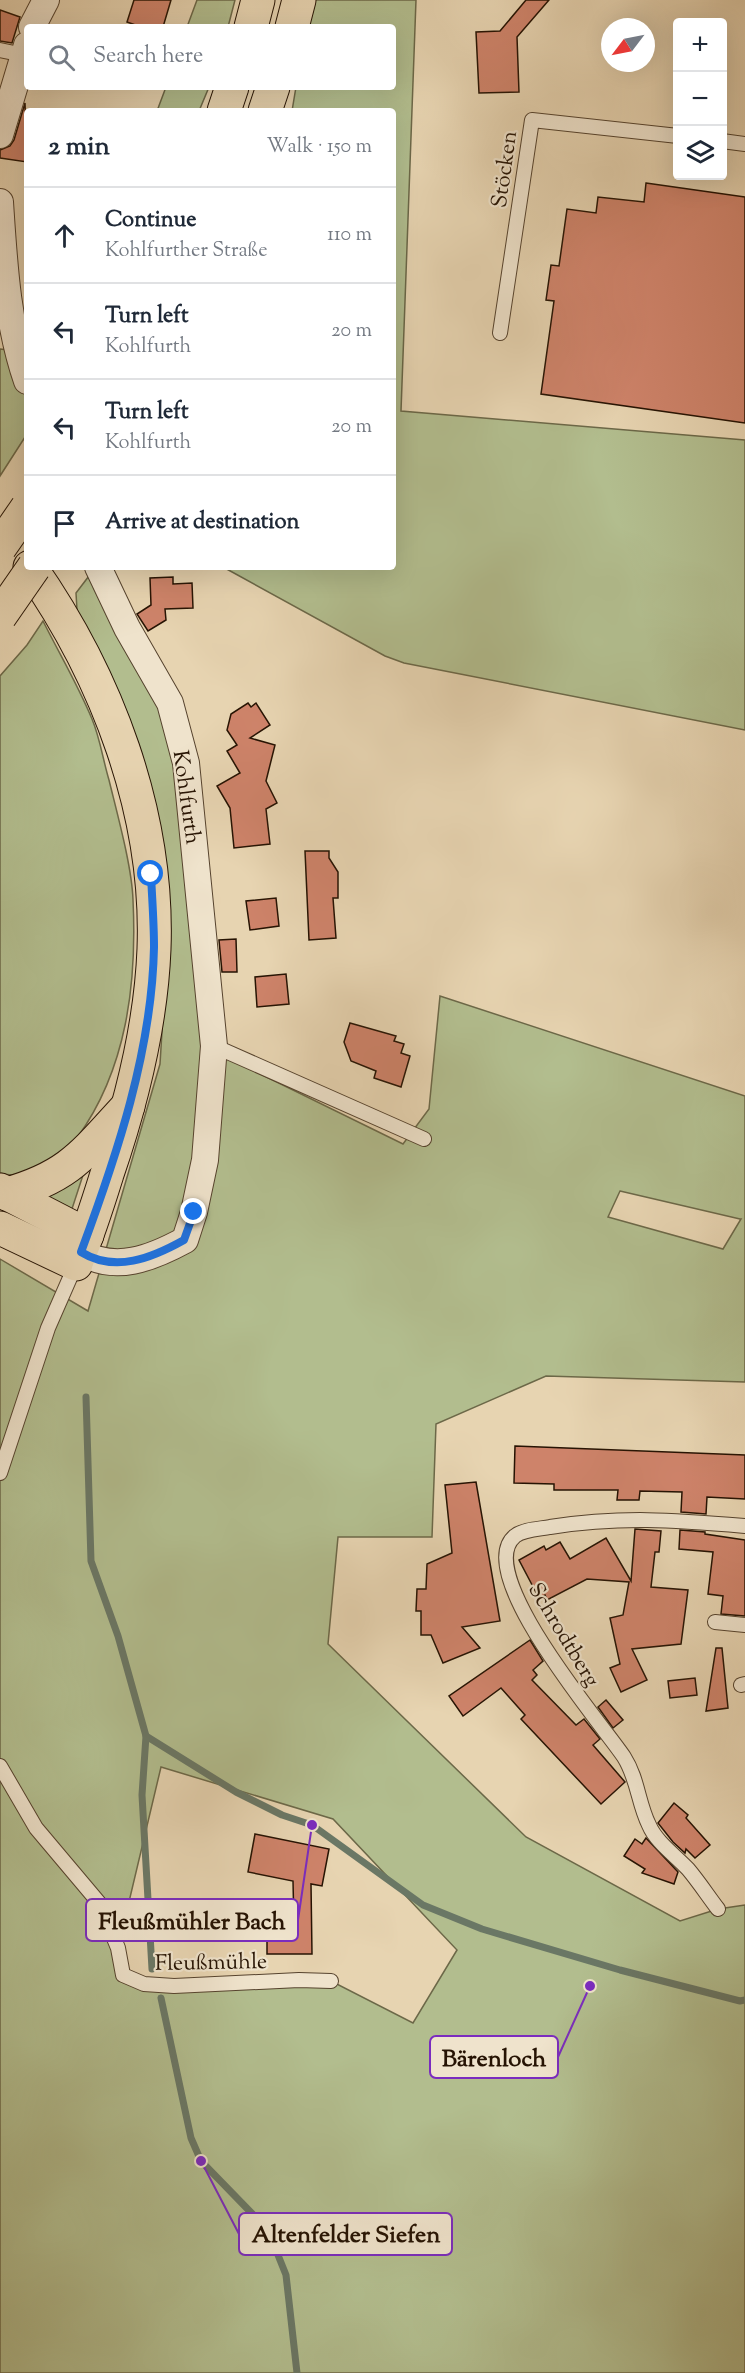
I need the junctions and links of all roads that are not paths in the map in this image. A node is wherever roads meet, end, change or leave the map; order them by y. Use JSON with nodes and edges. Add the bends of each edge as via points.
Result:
{"nodes":[{"id":1,"x":46,"y":0,"type":"edge"},
{"id":2,"x":258,"y":0,"type":"edge"},
{"id":3,"x":299,"y":0,"type":"edge"},
{"id":4,"x":34,"y":24,"type":"edge"},
{"id":5,"x":252,"y":24,"type":"edge"},
{"id":6,"x":293,"y":24,"type":"edge"},
{"id":7,"x":17,"y":50,"type":"edge"},
{"id":8,"x":231,"y":90,"type":"edge"},
{"id":9,"x":272,"y":90,"type":"edge"},
{"id":10,"x":225,"y":108,"type":"edge"},
{"id":11,"x":266,"y":108,"type":"edge"},
{"id":12,"x":0,"y":135,"type":"edge"},
{"id":13,"x":673,"y":135,"type":"edge"},
{"id":14,"x":727,"y":142,"type":"edge"},
{"id":15,"x":745,"y":144,"type":"edge"},
{"id":16,"x":0,"y":202,"type":"edge"},
{"id":17,"x":500,"y":333,"type":"dead end"},
{"id":18,"x":24,"y":370,"type":"edge"},
{"id":19,"x":24,"y":512,"type":"edge"},
{"id":20,"x":0,"y":530,"type":"edge"},
{"id":21,"x":0,"y":547,"type":"edge"},
{"id":22,"x":24,"y":560,"type":"edge"},
{"id":23,"x":31,"y":570,"type":"edge"},
{"id":24,"x":32,"y":570,"type":"edge"},
{"id":25,"x":99,"y":570,"type":"edge"},
{"id":26,"x":0,"y":616,"type":"edge"},
{"id":27,"x":214,"y":1046,"type":"junction"},
{"id":28,"x":128,"y":1106,"type":"junction"},
{"id":29,"x":424,"y":1139,"type":"dead end"},
{"id":30,"x":4,"y":1192,"type":"edge"},
{"id":31,"x":0,"y":1228,"type":"edge"},
{"id":32,"x":81,"y":1250,"type":"junction"},
{"id":33,"x":0,"y":1473,"type":"edge"},
{"id":34,"x":745,"y":1527,"type":"edge"},
{"id":35,"x":715,"y":1622,"type":"dead end"},
{"id":36,"x":745,"y":1625,"type":"edge"},
{"id":37,"x":0,"y":1766,"type":"edge"},
{"id":38,"x":718,"y":1909,"type":"dead end"},
{"id":39,"x":331,"y":1981,"type":"dead end"}],
"edges":[{"from":1,"to":4,"type":"street"},
{"from":2,"to":5,"type":"main road"},
{"from":3,"to":6,"type":"main road"},
{"from":7,"to":12,"type":"street"},
{"from":8,"to":10,"type":"main road"},
{"from":9,"to":11,"type":"main road"},
{"from":13,"to":17,"type":"lane","name":"Stöcken","via":[[532,120]]},
{"from":14,"to":15,"type":"lane"},
{"from":16,"to":18,"type":"street","via":[[8,296]]},
{"from":19,"to":21,"type":"main road","bridge":true},
{"from":20,"to":22,"type":"main road"},
{"from":23,"to":28,"type":"main road","via":[[63,617],[102,696],[131,776],[144,830],[151,874],[154,947],[148,1015]]},
{"from":24,"to":26,"type":"main road","bridge":true},
{"from":25,"to":27,"type":"street","name":"Kohlfurth","via":[[170,703],[186,763]]},
{"from":27,"to":29,"type":"lane"},
{"from":27,"to":32,"type":"street","name":"Kohlfurth","via":[[205,1160],[184,1240],[160,1253],[116,1264],[91,1258]]},
{"from":28,"to":30,"type":"main road","via":[[60,1174],[42,1184]]},
{"from":28,"to":32,"type":"main road"},
{"from":30,"to":32,"type":"main road"},
{"from":31,"to":32,"type":"main road"},
{"from":32,"to":33,"type":"lane","via":[[48,1328]]},
{"from":34,"to":38,"type":"lane","name":"Schrodtberg","via":[[657,1519],[584,1522],[525,1531],[509,1543],[505,1556],[508,1576],[534,1628],[580,1702],[636,1778],[649,1827]]},
{"from":35,"to":36,"type":"lane"},
{"from":37,"to":39,"type":"lane","name":"Fleußmühle","via":[[36,1828],[100,1904],[118,1948],[123,1975],[144,1984],[174,1986]]}]}
